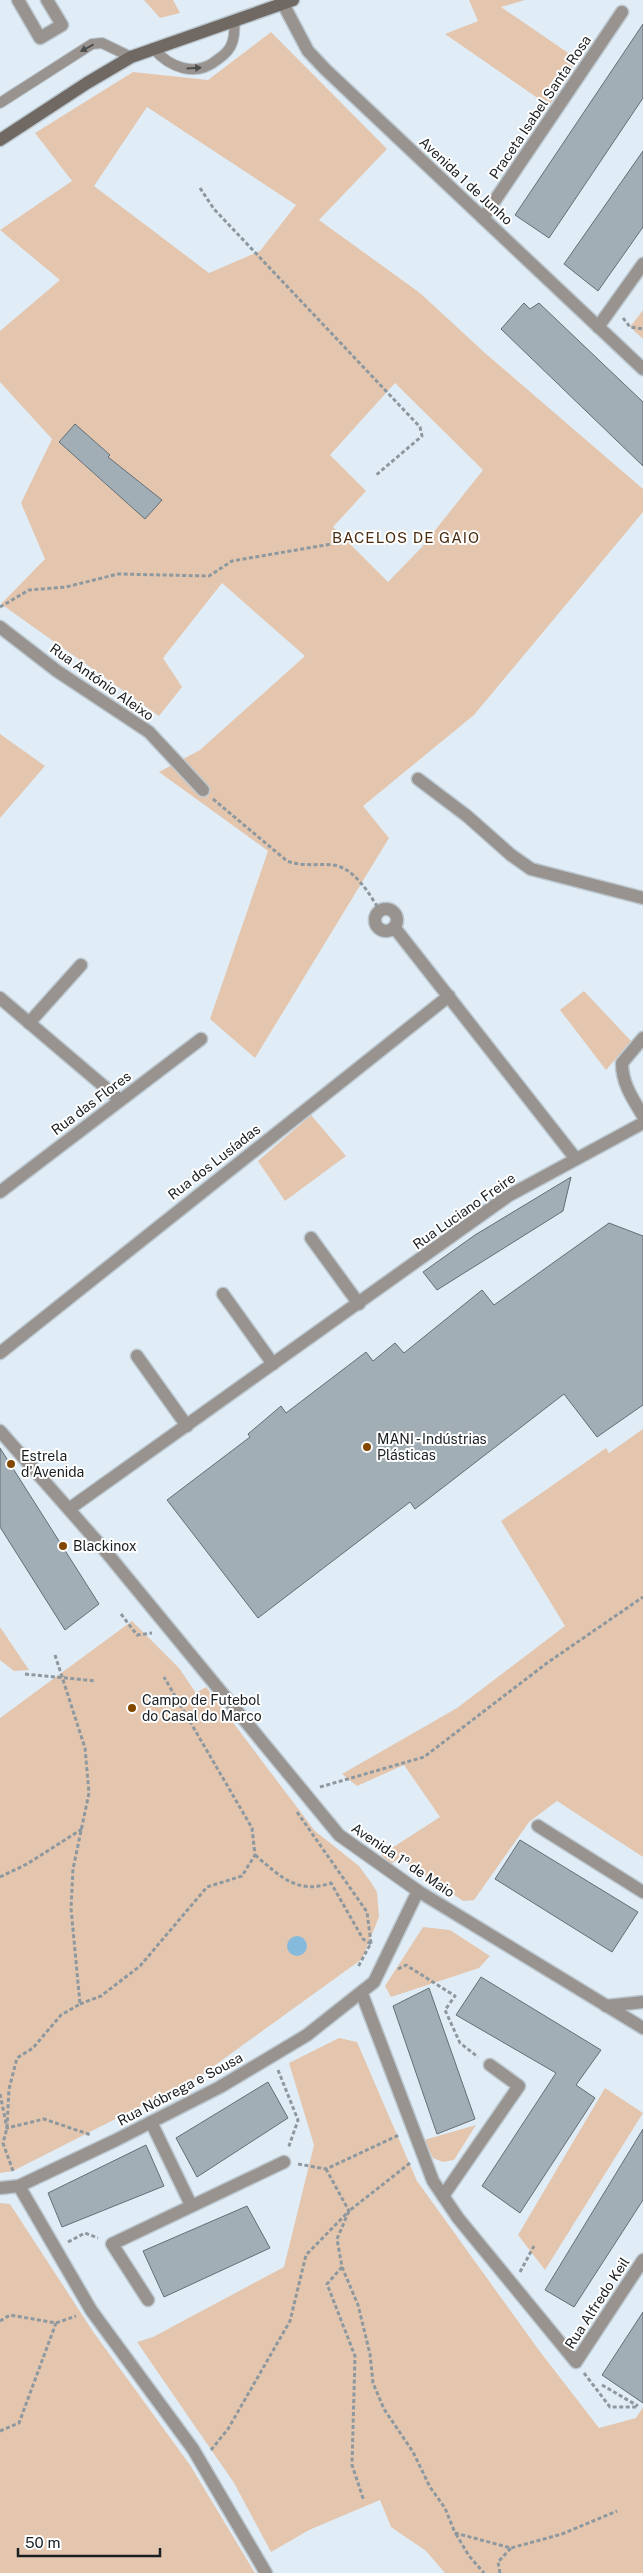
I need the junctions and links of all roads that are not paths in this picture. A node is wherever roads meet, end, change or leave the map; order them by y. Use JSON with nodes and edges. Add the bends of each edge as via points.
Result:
{"nodes":[{"id":1,"x":18,"y":0,"type":"edge"},
{"id":2,"x":47,"y":0,"type":"edge"},
{"id":3,"x":286,"y":1,"type":"edge"},
{"id":4,"x":622,"y":12,"type":"dead end"},
{"id":5,"x":235,"y":20,"type":"junction"},
{"id":6,"x":153,"y":48,"type":"junction"},
{"id":7,"x":132,"y":57,"type":"junction"},
{"id":8,"x":0,"y":103,"type":"edge"},
{"id":9,"x":0,"y":140,"type":"edge"},
{"id":10,"x":483,"y":218,"type":"junction"},
{"id":11,"x":643,"y":264,"type":"edge"},
{"id":12,"x":598,"y":327,"type":"junction"},
{"id":13,"x":643,"y":369,"type":"edge"},
{"id":14,"x":0,"y":627,"type":"edge"},
{"id":15,"x":418,"y":779,"type":"dead end"},
{"id":16,"x":203,"y":790,"type":"road end"},
{"id":17,"x":643,"y":898,"type":"edge"},
{"id":18,"x":380,"y":911,"type":"road end"},
{"id":19,"x":81,"y":965,"type":"dead end"},
{"id":20,"x":449,"y":996,"type":"junction"},
{"id":21,"x":0,"y":998,"type":"edge"},
{"id":22,"x":29,"y":1023,"type":"junction"},
{"id":23,"x":643,"y":1038,"type":"edge"},
{"id":24,"x":200,"y":1039,"type":"dead end"},
{"id":25,"x":120,"y":1100,"type":"junction"},
{"id":26,"x":643,"y":1116,"type":"edge"},
{"id":27,"x":643,"y":1123,"type":"edge"},
{"id":28,"x":576,"y":1159,"type":"junction"},
{"id":29,"x":1,"y":1188,"type":"edge"},
{"id":30,"x":311,"y":1238,"type":"dead end"},
{"id":31,"x":223,"y":1294,"type":"dead end"},
{"id":32,"x":359,"y":1304,"type":"junction"},
{"id":33,"x":0,"y":1353,"type":"edge"},
{"id":34,"x":136,"y":1356,"type":"dead end"},
{"id":35,"x":273,"y":1364,"type":"junction"},
{"id":36,"x":187,"y":1426,"type":"junction"},
{"id":37,"x":0,"y":1431,"type":"edge"},
{"id":38,"x":69,"y":1509,"type":"junction"},
{"id":39,"x":538,"y":1826,"type":"dead end"},
{"id":40,"x":418,"y":1891,"type":"junction"},
{"id":41,"x":643,"y":1892,"type":"edge"},
{"id":42,"x":362,"y":1994,"type":"junction"},
{"id":43,"x":643,"y":2002,"type":"edge"},
{"id":44,"x":606,"y":2006,"type":"junction"},
{"id":45,"x":643,"y":2027,"type":"edge"},
{"id":46,"x":490,"y":2066,"type":"road end"},
{"id":47,"x":151,"y":2122,"type":"junction"},
{"id":48,"x":284,"y":2162,"type":"road end"},
{"id":49,"x":19,"y":2186,"type":"junction"},
{"id":50,"x":0,"y":2188,"type":"edge"},
{"id":51,"x":443,"y":2196,"type":"junction"},
{"id":52,"x":191,"y":2205,"type":"junction"},
{"id":53,"x":643,"y":2260,"type":"edge"},
{"id":54,"x":148,"y":2300,"type":"dead end"},
{"id":55,"x":266,"y":2573,"type":"edge"}],
"edges":[{"from":1,"to":2,"type":"street","via":[[40,38],[62,25]]},
{"from":3,"to":5,"type":"main road"},
{"from":3,"to":10,"type":"street","name":"Avenida 1 de Junho","via":[[308,51]]},
{"from":4,"to":10,"type":"street","name":"Praceta Isabel Santa Rosa"},
{"from":5,"to":6,"type":"main road"},
{"from":6,"to":5,"type":"lane","one_way":true,"via":[[162,59],[176,67],[200,69],[226,54],[232,44]]},
{"from":6,"to":7,"type":"main road"},
{"from":7,"to":8,"type":"lane","one_way":true,"via":[[102,42],[92,44]]},
{"from":7,"to":9,"type":"main road","via":[[87,82]]},
{"from":10,"to":12,"type":"street","name":"Avenida 1 de Junho"},
{"from":11,"to":12,"type":"street"},
{"from":12,"to":13,"type":"street","name":"Avenida 1 de Junho"},
{"from":14,"to":16,"type":"street","name":"Rua António Aleixo","via":[[56,671],[149,732]]},
{"from":15,"to":17,"type":"street","via":[[531,869]]},
{"from":18,"to":20,"type":"street","via":[[376,920],[379,927],[385,930],[394,927]]},
{"from":19,"to":22,"type":"street"},
{"from":20,"to":28,"type":"street"},
{"from":20,"to":33,"type":"street","name":"Rua dos Lusíadas"},
{"from":21,"to":22,"type":"street"},
{"from":22,"to":25,"type":"street"},
{"from":23,"to":26,"type":"street","via":[[622,1063],[622,1075],[628,1091]]},
{"from":24,"to":25,"type":"street","name":"Rua das Flores"},
{"from":25,"to":29,"type":"street","name":"Rua das Flores"},
{"from":27,"to":28,"type":"street","name":"Rua Luciano Freire"},
{"from":28,"to":32,"type":"street","name":"Rua Luciano Freire","via":[[508,1196]]},
{"from":30,"to":32,"type":"street"},
{"from":31,"to":35,"type":"street"},
{"from":32,"to":35,"type":"street","name":"Rua Luciano Freire"},
{"from":34,"to":36,"type":"street"},
{"from":35,"to":36,"type":"street","name":"Rua Luciano Freire"},
{"from":36,"to":38,"type":"street","name":"Rua Luciano Freire"},
{"from":37,"to":38,"type":"street","name":"Avenida 1º de Maio"},
{"from":38,"to":40,"type":"street","name":"Avenida 1º de Maio","via":[[339,1835]]},
{"from":39,"to":41,"type":"street"},
{"from":40,"to":42,"type":"street","name":"Rua Nóbrega e Sousa","via":[[374,1982]]},
{"from":40,"to":44,"type":"street","name":"Avenida 1º de Maio"},
{"from":42,"to":47,"type":"street","name":"Rua Nóbrega e Sousa","via":[[307,2035],[220,2087]]},
{"from":42,"to":51,"type":"street","via":[[432,2181]]},
{"from":43,"to":44,"type":"street"},
{"from":44,"to":45,"type":"street","name":"Avenida 1º de Maio"},
{"from":46,"to":51,"type":"street","via":[[518,2086]]},
{"from":47,"to":49,"type":"street","name":"Rua Nóbrega e Sousa"},
{"from":47,"to":52,"type":"street"},
{"from":48,"to":52,"type":"street"},
{"from":49,"to":50,"type":"street","name":"Rua Nóbrega e Sousa"},
{"from":49,"to":55,"type":"street","via":[[91,2310],[201,2462]]},
{"from":51,"to":53,"type":"street","name":"Rua Alfredo Keil","via":[[576,2362]]},
{"from":52,"to":54,"type":"street","via":[[112,2244]]}]}
